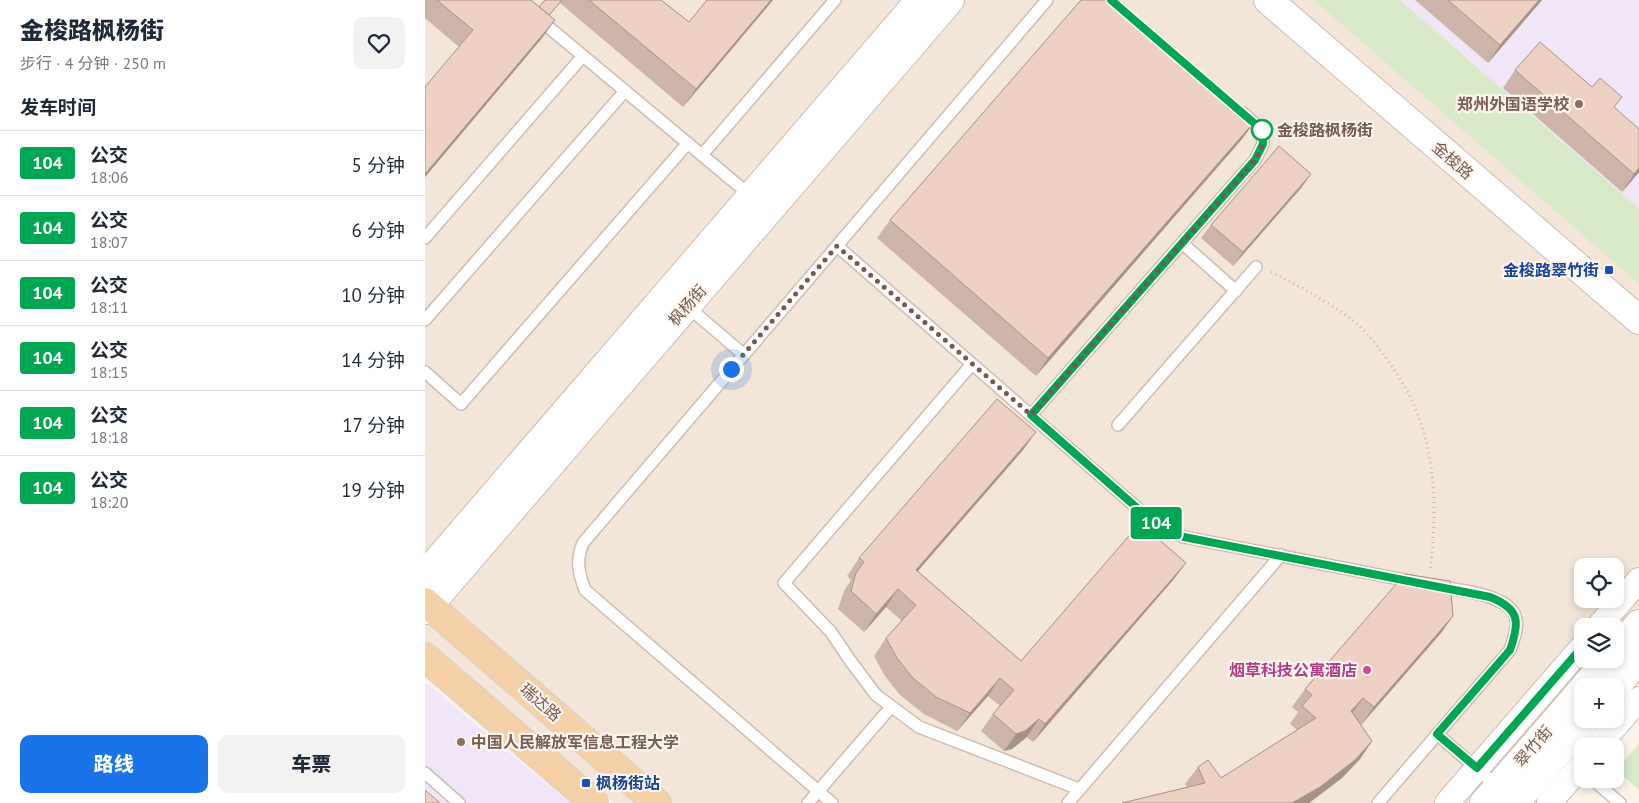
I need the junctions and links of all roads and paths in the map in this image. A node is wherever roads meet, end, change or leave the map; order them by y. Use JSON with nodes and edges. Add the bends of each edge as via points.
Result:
{"nodes":[{"id":1,"x":516,"y":0,"type":"edge"},
{"id":2,"x":835,"y":0,"type":"edge"},
{"id":3,"x":920,"y":0,"type":"edge"},
{"id":4,"x":950,"y":0,"type":"edge"},
{"id":5,"x":1047,"y":0,"type":"edge"},
{"id":6,"x":1267,"y":0,"type":"edge"},
{"id":7,"x":583,"y":56,"type":"junction"},
{"id":8,"x":625,"y":91,"type":"junction"},
{"id":9,"x":1231,"y":104,"type":"edge"},
{"id":10,"x":688,"y":143,"type":"junction"},
{"id":11,"x":702,"y":155,"type":"junction"},
{"id":12,"x":751,"y":196,"type":"junction"},
{"id":13,"x":425,"y":238,"type":"edge"},
{"id":14,"x":1182,"y":243,"type":"junction"},
{"id":15,"x":837,"y":246,"type":"junction"},
{"id":16,"x":1256,"y":267,"type":"joint"},
{"id":17,"x":1236,"y":291,"type":"junction"},
{"id":18,"x":687,"y":306,"type":"junction"},
{"id":19,"x":425,"y":320,"type":"edge"},
{"id":20,"x":1639,"y":320,"type":"edge"},
{"id":21,"x":744,"y":355,"type":"junction"},
{"id":22,"x":972,"y":364,"type":"junction"},
{"id":23,"x":425,"y":372,"type":"edge"},
{"id":24,"x":1031,"y":415,"type":"junction"},
{"id":25,"x":1118,"y":425,"type":"dead end"},
{"id":26,"x":1281,"y":555,"type":"junction"},
{"id":27,"x":425,"y":575,"type":"edge"},
{"id":28,"x":1639,"y":580,"type":"edge"},
{"id":29,"x":1428,"y":584,"type":"junction"},
{"id":30,"x":426,"y":606,"type":"edge"},
{"id":31,"x":1606,"y":618,"type":"edge"},
{"id":32,"x":1639,"y":624,"type":"edge"},
{"id":33,"x":1624,"y":642,"type":"edge"},
{"id":34,"x":1574,"y":656,"type":"edge"},
{"id":35,"x":425,"y":657,"type":"edge"},
{"id":36,"x":1639,"y":659,"type":"edge"},
{"id":37,"x":1601,"y":668,"type":"edge"},
{"id":38,"x":1592,"y":678,"type":"edge"},
{"id":39,"x":1623,"y":678,"type":"edge"},
{"id":40,"x":1639,"y":699,"type":"edge"},
{"id":41,"x":1574,"y":701,"type":"edge"},
{"id":42,"x":891,"y":707,"type":"junction"},
{"id":43,"x":1437,"y":734,"type":"junction"},
{"id":44,"x":1605,"y":738,"type":"edge"},
{"id":45,"x":1574,"y":765,"type":"edge"},
{"id":46,"x":1574,"y":767,"type":"edge"},
{"id":47,"x":1477,"y":768,"type":"junction"},
{"id":48,"x":425,"y":773,"type":"edge"},
{"id":49,"x":1603,"y":788,"type":"edge"},
{"id":50,"x":1079,"y":789,"type":"junction"},
{"id":51,"x":818,"y":791,"type":"junction"},
{"id":52,"x":1499,"y":798,"type":"edge"},
{"id":53,"x":459,"y":803,"type":"edge"},
{"id":54,"x":594,"y":803,"type":"edge"},
{"id":55,"x":657,"y":803,"type":"edge"},
{"id":56,"x":808,"y":803,"type":"edge"},
{"id":57,"x":832,"y":803,"type":"edge"},
{"id":58,"x":1068,"y":803,"type":"edge"},
{"id":59,"x":1378,"y":803,"type":"edge"},
{"id":60,"x":1447,"y":803,"type":"edge"},
{"id":61,"x":1549,"y":803,"type":"edge"},
{"id":62,"x":1620,"y":803,"type":"edge"}],
"edges":[{"from":1,"to":7,"type":"lane"},
{"from":2,"to":11,"type":"lane"},
{"from":3,"to":12,"type":"street","name":"枫杨街"},
{"from":4,"to":18,"type":"street","name":"枫杨街"},
{"from":5,"to":15,"type":"lane"},
{"from":6,"to":20,"type":"street","name":"金梭路"},
{"from":7,"to":8,"type":"lane"},
{"from":7,"to":13,"type":"lane"},
{"from":8,"to":10,"type":"lane"},
{"from":8,"to":19,"type":"lane"},
{"from":9,"to":14,"type":"lane","via":[[1262,130],[1263,144],[1255,160]]},
{"from":10,"to":11,"type":"lane"},
{"from":10,"to":23,"type":"lane","via":[[461,404]]},
{"from":11,"to":12,"type":"lane"},
{"from":12,"to":27,"type":"street","name":"枫杨街"},
{"from":14,"to":17,"type":"lane"},
{"from":14,"to":24,"type":"lane"},
{"from":15,"to":21,"type":"lane"},
{"from":15,"to":22,"type":"lane"},
{"from":16,"to":17,"type":"lane"},
{"from":16,"to":29,"type":"path","via":[[1269,270],[1349,317],[1373,340],[1416,404],[1432,471],[1434,533]]},
{"from":17,"to":25,"type":"lane"},
{"from":18,"to":21,"type":"lane"},
{"from":18,"to":30,"type":"street","name":"枫杨街"},
{"from":21,"to":51,"type":"lane","via":[[583,543],[577,557],[579,575],[585,590]]},
{"from":22,"to":24,"type":"lane"},
{"from":22,"to":42,"type":"lane","via":[[784,583],[822,620],[876,695]]},
{"from":24,"to":26,"type":"lane","via":[[1164,528],[1184,537]]},
{"from":26,"to":29,"type":"lane"},
{"from":26,"to":50,"type":"lane"},
{"from":28,"to":31,"type":"street"},
{"from":29,"to":43,"type":"lane","via":[[1490,597],[1511,610],[1517,618],[1510,650]]},
{"from":30,"to":55,"type":"main road","name":"瑞达路"},
{"from":32,"to":33,"type":"street"},
{"from":34,"to":47,"type":"street"},
{"from":35,"to":54,"type":"main road"},
{"from":36,"to":39,"type":"street"},
{"from":37,"to":38,"type":"street"},
{"from":40,"to":44,"type":"street"},
{"from":41,"to":52,"type":"street","name":"翠竹街"},
{"from":42,"to":50,"type":"lane","via":[[919,727]]},
{"from":42,"to":51,"type":"lane"},
{"from":43,"to":47,"type":"lane"},
{"from":43,"to":59,"type":"lane"},
{"from":45,"to":52,"type":"street","name":"翠竹街"},
{"from":46,"to":61,"type":"street"},
{"from":47,"to":52,"type":"lane"},
{"from":47,"to":60,"type":"street"},
{"from":48,"to":53,"type":"lane"},
{"from":49,"to":62,"type":"lane"},
{"from":50,"to":58,"type":"lane"},
{"from":51,"to":56,"type":"lane"},
{"from":51,"to":57,"type":"lane"}]}
